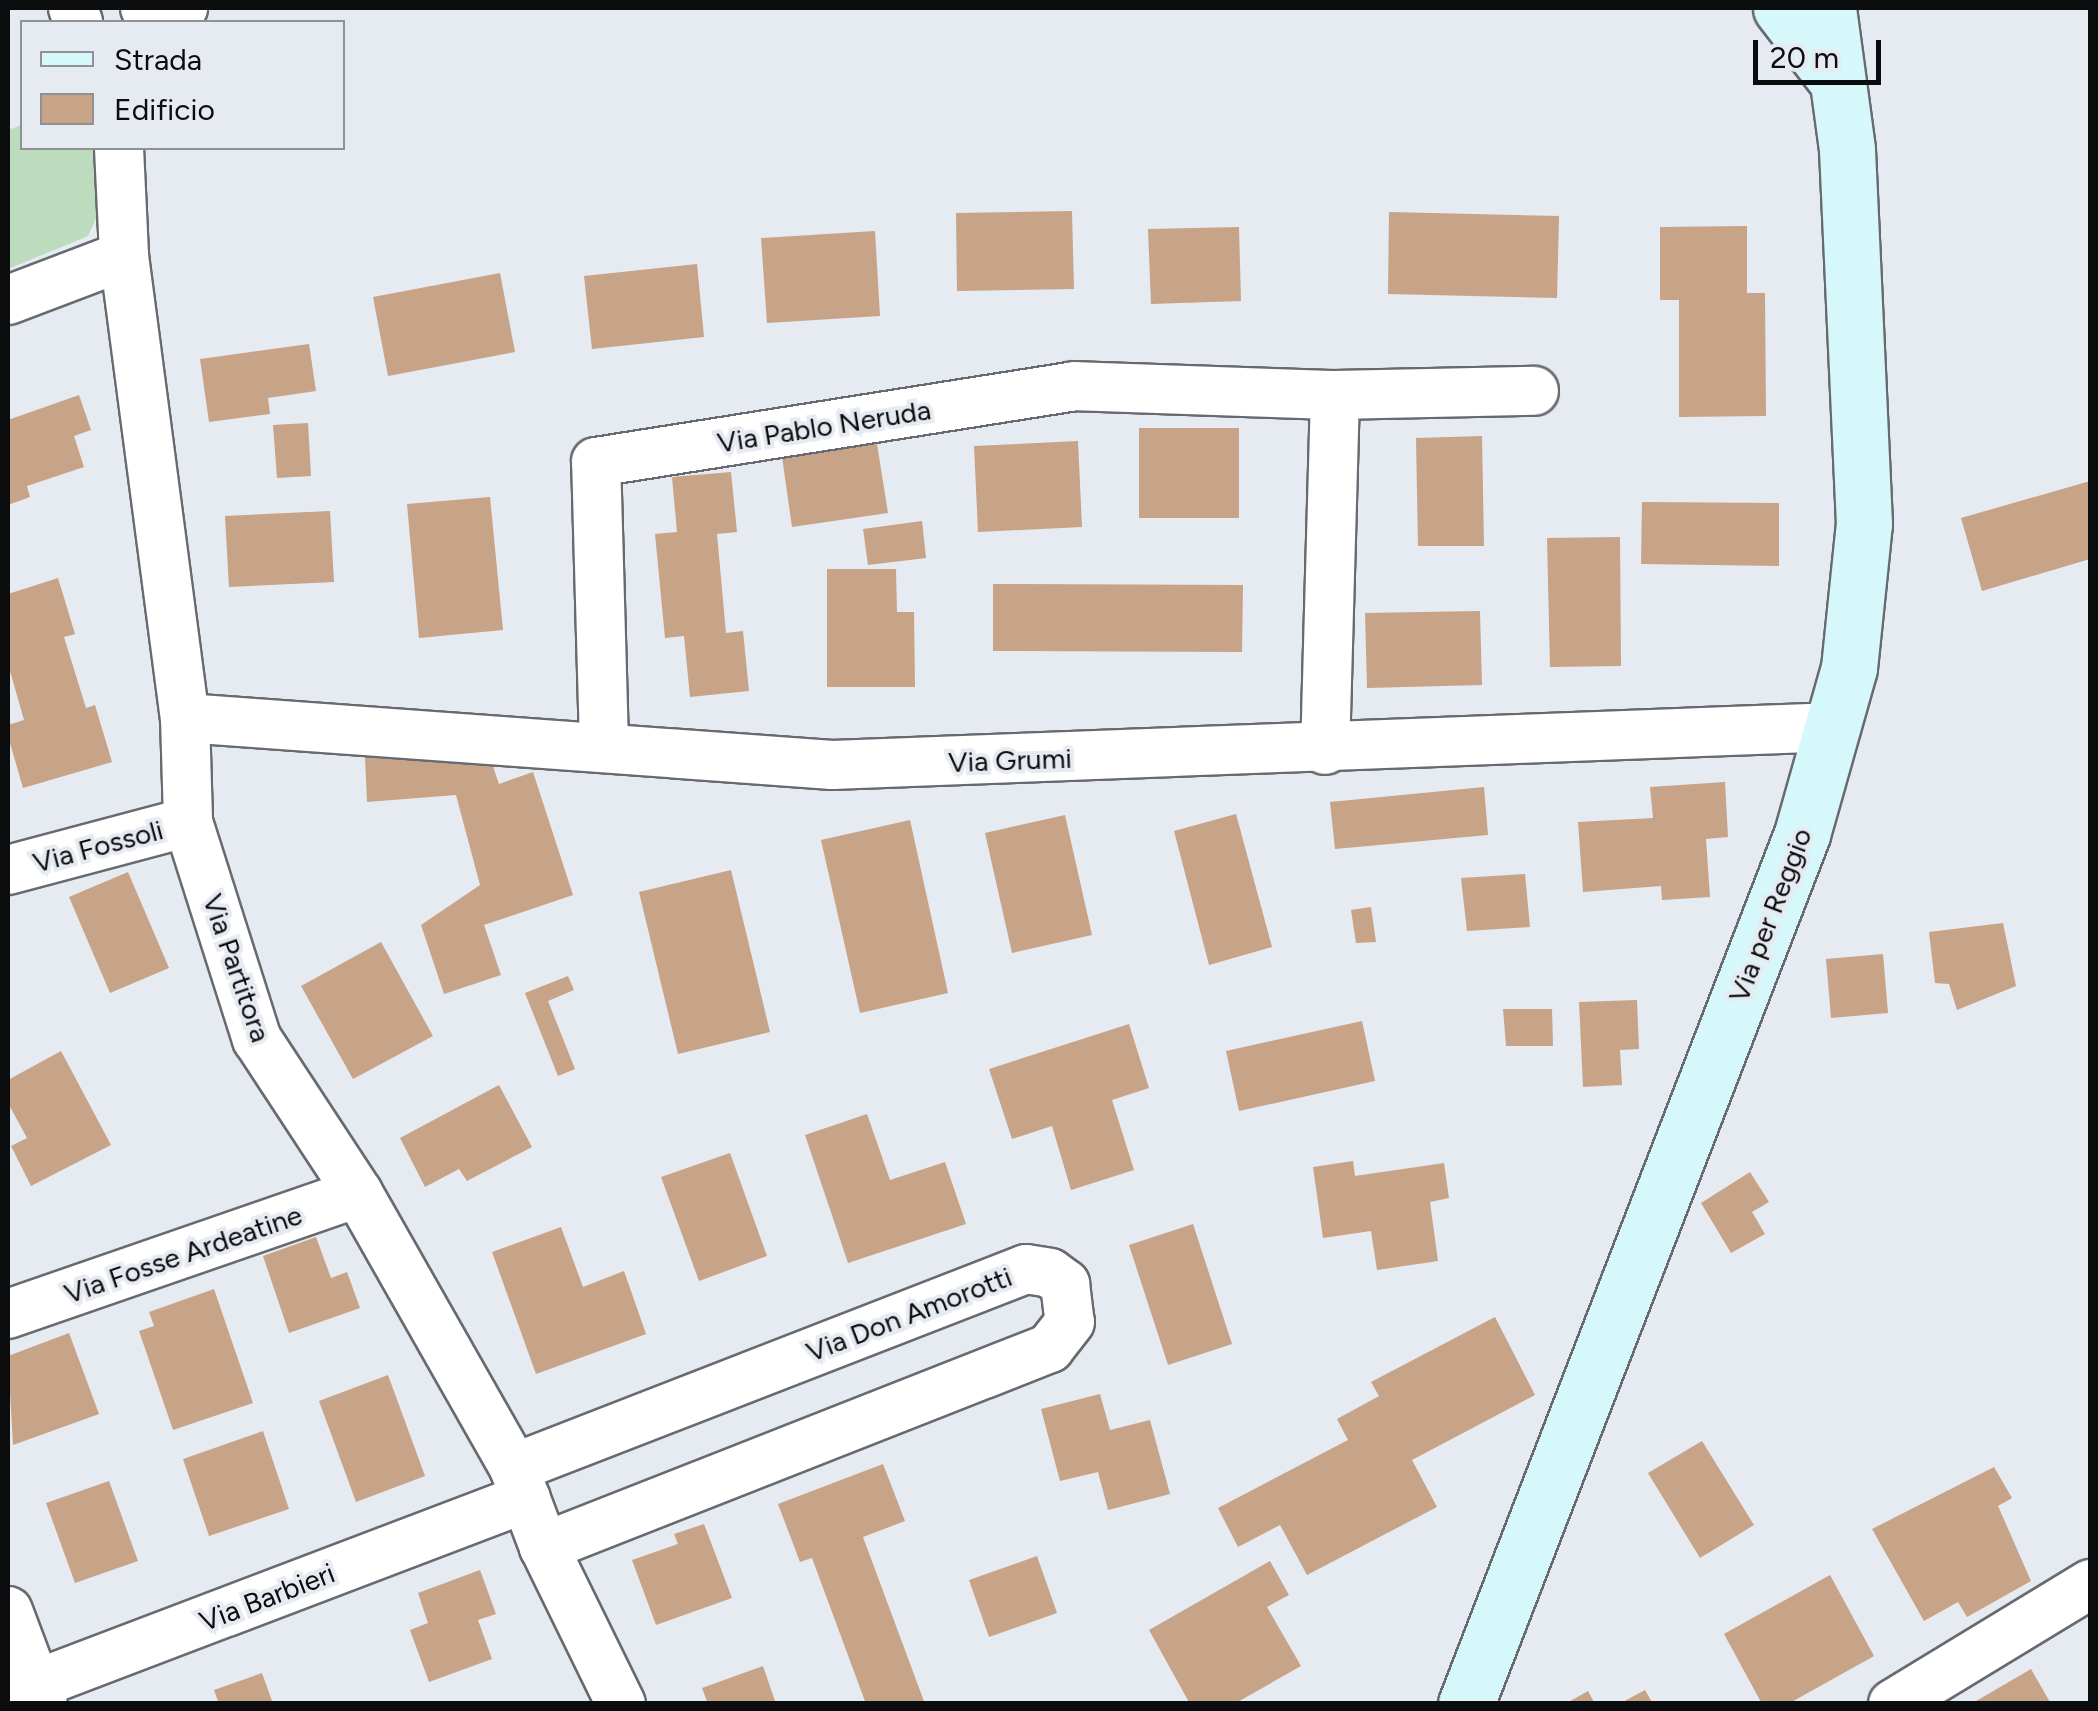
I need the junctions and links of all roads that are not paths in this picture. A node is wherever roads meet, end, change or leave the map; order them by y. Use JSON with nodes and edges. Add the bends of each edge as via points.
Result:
{"nodes":[{"id":1,"x":1782,"y":8,"type":"edge"},
{"id":2,"x":1828,"y":8,"type":"edge"},
{"id":3,"x":1840,"y":85,"type":"junction"},
{"id":4,"x":119,"y":150,"type":"edge"},
{"id":5,"x":124,"y":256,"type":"junction"},
{"id":6,"x":8,"y":300,"type":"edge"},
{"id":7,"x":1534,"y":391,"type":"dead end"},
{"id":8,"x":1335,"y":395,"type":"junction"},
{"id":9,"x":184,"y":718,"type":"junction"},
{"id":10,"x":1836,"y":727,"type":"junction"},
{"id":11,"x":604,"y":744,"type":"junction"},
{"id":12,"x":1325,"y":750,"type":"junction"},
{"id":13,"x":188,"y":822,"type":"junction"},
{"id":14,"x":8,"y":870,"type":"edge"},
{"id":15,"x":358,"y":1193,"type":"junction"},
{"id":16,"x":8,"y":1314,"type":"edge"},
{"id":17,"x":520,"y":1483,"type":"junction"},
{"id":18,"x":544,"y":1548,"type":"junction"},
{"id":19,"x":2090,"y":1584,"type":"edge"},
{"id":20,"x":8,"y":1612,"type":"edge"},
{"id":21,"x":29,"y":1695,"type":"edge"},
{"id":22,"x":620,"y":1704,"type":"edge"},
{"id":23,"x":1466,"y":1704,"type":"edge"},
{"id":24,"x":1893,"y":1704,"type":"edge"}],
"edges":[{"from":1,"to":3,"type":"street"},
{"from":2,"to":3,"type":"street","name":"Via per Reggio"},
{"from":3,"to":10,"type":"street","name":"Via per Reggio","via":[[1864,524],[1857,618]]},
{"from":4,"to":5,"type":"street","name":"Via Partitora"},
{"from":5,"to":6,"type":"street"},
{"from":5,"to":9,"type":"street","name":"Via Partitora"},
{"from":7,"to":8,"type":"street","name":"Via Pablo Neruda"},
{"from":8,"to":11,"type":"street","name":"Via Pablo Neruda","via":[[1074,386],[596,462]]},
{"from":8,"to":12,"type":"street"},
{"from":9,"to":11,"type":"street","name":"Via Grumi"},
{"from":9,"to":13,"type":"street","name":"Via Partitora"},
{"from":10,"to":12,"type":"street","name":"Via Grumi"},
{"from":10,"to":23,"type":"street","name":"Via per Reggio","via":[[1794,853]]},
{"from":11,"to":12,"type":"street","name":"Via Grumi","via":[[832,765]]},
{"from":13,"to":14,"type":"street","name":"Via Fossoli"},
{"from":13,"to":15,"type":"street","name":"Via Partitora","via":[[258,1038]]},
{"from":15,"to":16,"type":"street","name":"Via Fosse Ardeatine"},
{"from":15,"to":17,"type":"street","name":"Via Partitora"},
{"from":17,"to":18,"type":"street","name":"Via Partitora"},
{"from":17,"to":18,"type":"street","name":"Via Don Amorotti","via":[[1026,1269],[1065,1284],[1070,1322],[1050,1348]]},
{"from":17,"to":21,"type":"street","name":"Via Barbieri"},
{"from":18,"to":22,"type":"street","name":"Via Partitora"},
{"from":19,"to":24,"type":"street"},
{"from":20,"to":21,"type":"street"}]}
